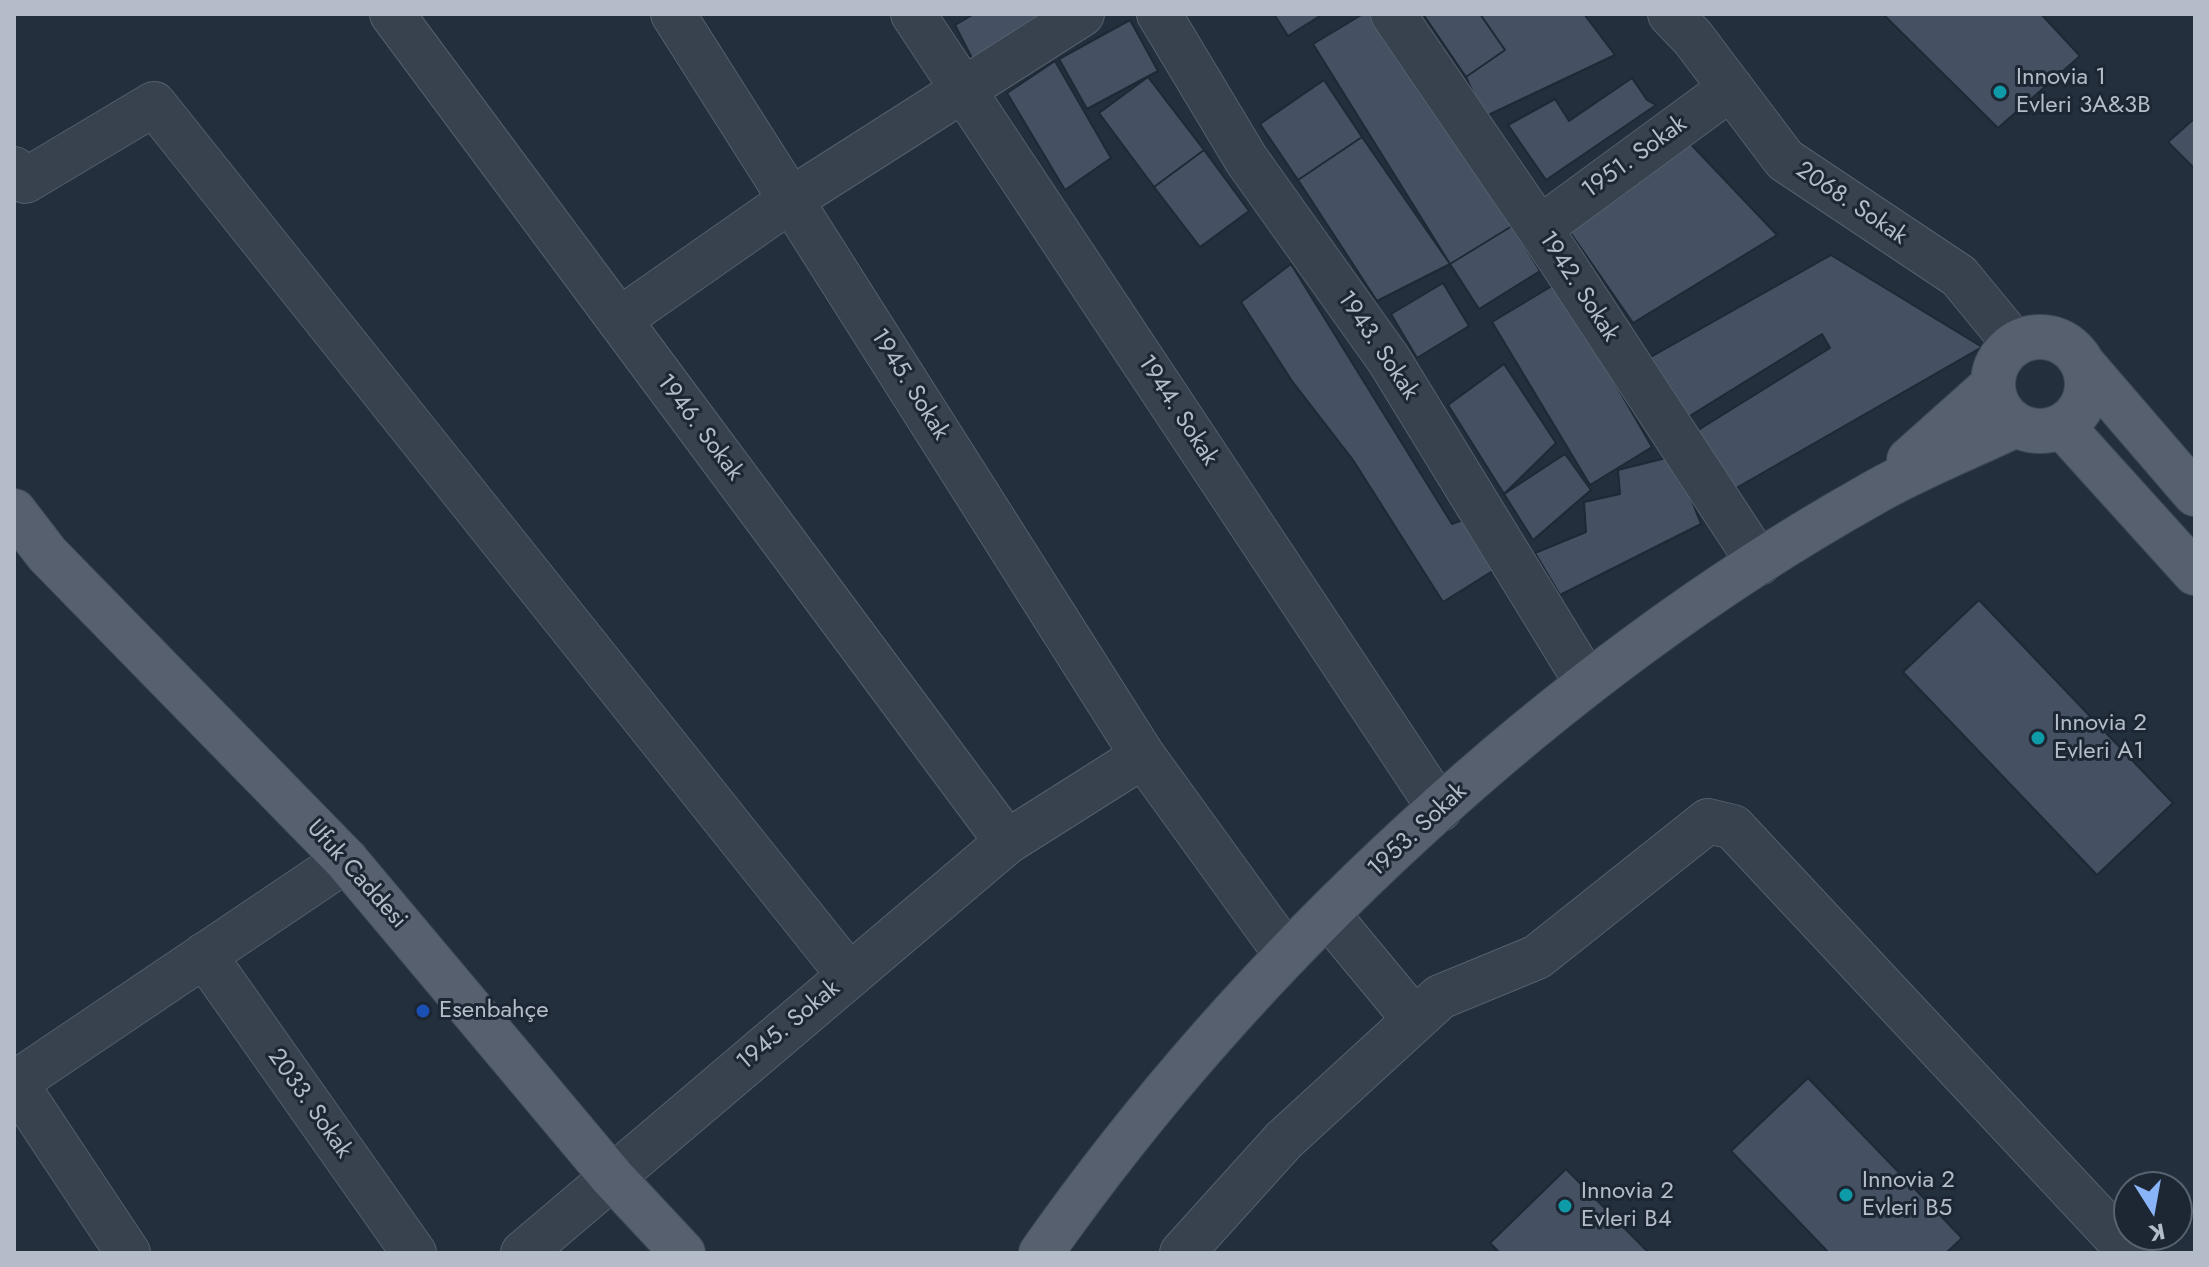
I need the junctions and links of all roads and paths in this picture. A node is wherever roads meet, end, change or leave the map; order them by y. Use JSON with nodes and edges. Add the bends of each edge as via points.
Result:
{"nodes":[{"id":1,"x":392,"y":14,"type":"edge"},
{"id":2,"x":673,"y":14,"type":"edge"},
{"id":3,"x":913,"y":14,"type":"edge"},
{"id":4,"x":1082,"y":14,"type":"edge"},
{"id":5,"x":1159,"y":14,"type":"edge"},
{"id":6,"x":1393,"y":14,"type":"edge"},
{"id":7,"x":1670,"y":14,"type":"edge"},
{"id":8,"x":1731,"y":88,"type":"junction"},
{"id":9,"x":964,"y":89,"type":"junction"},
{"id":10,"x":14,"y":169,"type":"edge"},
{"id":11,"x":792,"y":199,"type":"junction"},
{"id":12,"x":1540,"y":228,"type":"junction"},
{"id":13,"x":619,"y":320,"type":"junction"},
{"id":14,"x":2015,"y":344,"type":"junction"},
{"id":15,"x":2083,"y":364,"type":"junction"},
{"id":16,"x":1993,"y":385,"type":"junction"},
{"id":17,"x":2016,"y":425,"type":"junction"},
{"id":18,"x":2062,"y":426,"type":"junction"},
{"id":19,"x":1871,"y":494,"type":"junction"},
{"id":20,"x":2195,"y":494,"type":"edge"},
{"id":21,"x":14,"y":511,"type":"edge"},
{"id":22,"x":1759,"y":563,"type":"junction"},
{"id":23,"x":2195,"y":573,"type":"edge"},
{"id":24,"x":1587,"y":683,"type":"junction"},
{"id":25,"x":1143,"y":756,"type":"junction"},
{"id":26,"x":1440,"y":809,"type":"junction"},
{"id":27,"x":1007,"y":842,"type":"junction"},
{"id":28,"x":346,"y":860,"type":"junction"},
{"id":29,"x":1328,"y":915,"type":"junction"},
{"id":30,"x":204,"y":955,"type":"junction"},
{"id":31,"x":1287,"y":955,"type":"junction"},
{"id":32,"x":849,"y":975,"type":"junction"},
{"id":33,"x":1415,"y":1020,"type":"junction"},
{"id":34,"x":14,"y":1082,"type":"edge"},
{"id":35,"x":612,"y":1177,"type":"junction"},
{"id":36,"x":128,"y":1253,"type":"edge"},
{"id":37,"x":414,"y":1253,"type":"edge"},
{"id":38,"x":523,"y":1253,"type":"edge"},
{"id":39,"x":683,"y":1253,"type":"edge"},
{"id":40,"x":1041,"y":1253,"type":"edge"},
{"id":41,"x":1182,"y":1253,"type":"edge"},
{"id":42,"x":2131,"y":1253,"type":"edge"}],
"edges":[{"from":1,"to":13,"type":"street","name":"1946. Sokak"},
{"from":2,"to":11,"type":"street","name":"1945. Sokak"},
{"from":3,"to":9,"type":"street","name":"1944. Sokak"},
{"from":4,"to":9,"type":"street"},
{"from":5,"to":24,"type":"street","name":"1943. Sokak","via":[[1246,159],[1389,360]]},
{"from":6,"to":12,"type":"street","name":"1942. Sokak"},
{"from":7,"to":8,"type":"street","name":"2068. Sokak"},
{"from":8,"to":12,"type":"street","name":"1951. Sokak"},
{"from":8,"to":14,"type":"street","name":"2068. Sokak","via":[[1785,160],[1959,276]]},
{"from":9,"to":11,"type":"street"},
{"from":9,"to":26,"type":"street","name":"1944. Sokak"},
{"from":10,"to":32,"type":"street","via":[[25,181],[154,104]]},
{"from":11,"to":13,"type":"street"},
{"from":11,"to":25,"type":"street","name":"1945. Sokak"},
{"from":12,"to":22,"type":"street","name":"1942. Sokak"},
{"from":13,"to":27,"type":"street","name":"1946. Sokak"},
{"from":14,"to":15,"type":"main road","via":[[2030,338],[2061,342]]},
{"from":14,"to":16,"type":"main road","via":[[1996,369]]},
{"from":15,"to":18,"type":"main road","via":[[2087,392]]},
{"from":15,"to":20,"type":"main road"},
{"from":16,"to":17,"type":"main road","via":[[1996,401]]},
{"from":16,"to":19,"type":"main road"},
{"from":17,"to":18,"type":"main road","via":[[2047,430]]},
{"from":17,"to":19,"type":"main road"},
{"from":18,"to":23,"type":"main road"},
{"from":19,"to":22,"type":"main road","name":"1953. Sokak"},
{"from":21,"to":28,"type":"main road","name":"Ufuk Caddesi","via":[[47,554]]},
{"from":22,"to":24,"type":"main road","name":"1953. Sokak"},
{"from":24,"to":26,"type":"main road","name":"1953. Sokak"},
{"from":25,"to":27,"type":"street","name":"1945. Sokak"},
{"from":25,"to":31,"type":"street","name":"1945. Sokak"},
{"from":26,"to":29,"type":"main road","name":"1953. Sokak"},
{"from":27,"to":32,"type":"street","name":"1945. Sokak"},
{"from":28,"to":30,"type":"street"},
{"from":28,"to":35,"type":"main road","name":"Ufuk Caddesi"},
{"from":29,"to":31,"type":"main road","name":"1953. Sokak"},
{"from":29,"to":33,"type":"street"},
{"from":30,"to":34,"type":"street"},
{"from":30,"to":37,"type":"street","name":"2033. Sokak"},
{"from":31,"to":40,"type":"main road","name":"1953. Sokak","via":[[1104,1163]]},
{"from":32,"to":35,"type":"street","name":"1945. Sokak"},
{"from":33,"to":41,"type":"street","via":[[1284,1140]]},
{"from":33,"to":42,"type":"street","via":[[1440,997],[1537,957],[1708,821],[1733,827]]},
{"from":34,"to":36,"type":"street"},
{"from":35,"to":38,"type":"street","name":"1945. Sokak"},
{"from":35,"to":39,"type":"main road","name":"Ufuk Caddesi"}]}
